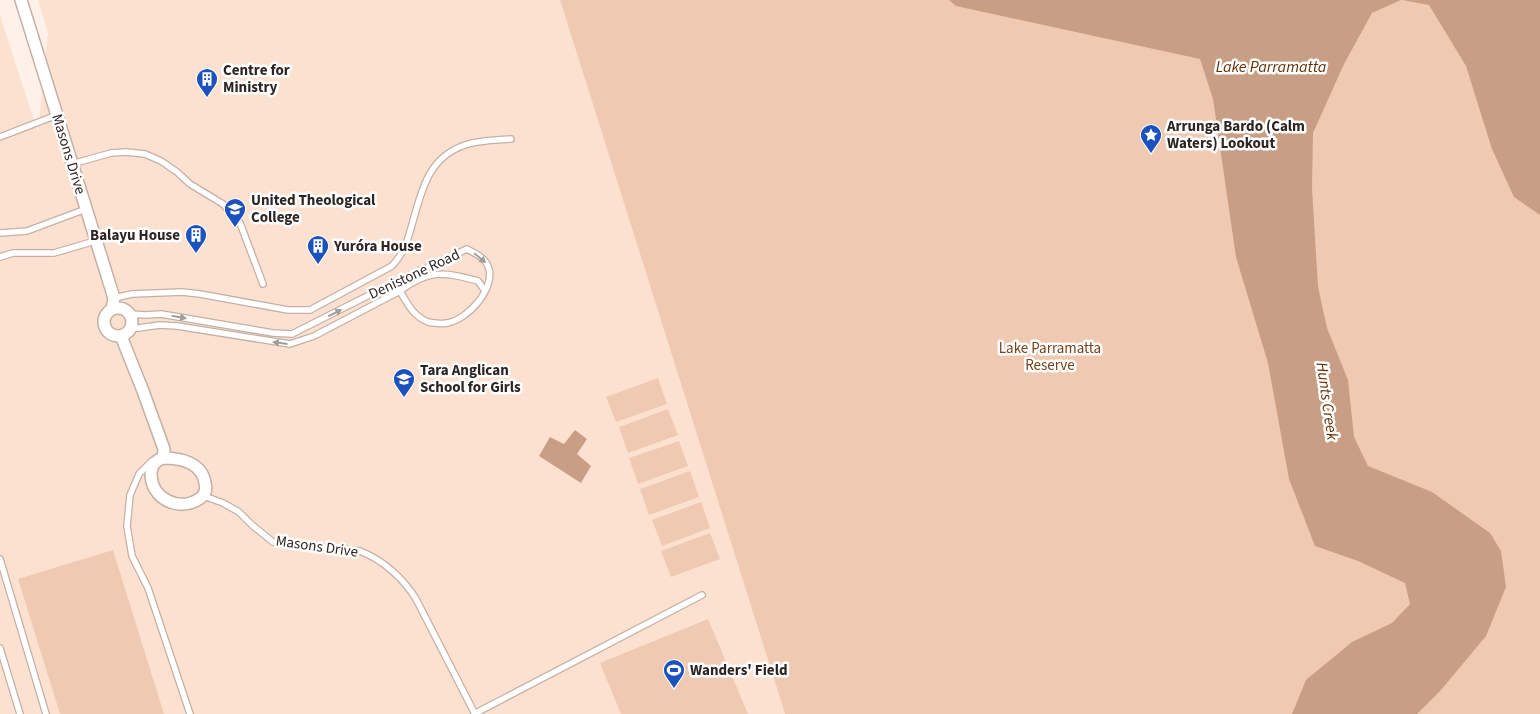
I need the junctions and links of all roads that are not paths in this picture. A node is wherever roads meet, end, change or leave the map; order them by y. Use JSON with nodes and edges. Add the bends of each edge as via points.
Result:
{"nodes":[{"id":1,"x":21,"y":0,"type":"edge"},
{"id":2,"x":56,"y":115,"type":"junction"},
{"id":3,"x":0,"y":137,"type":"edge"},
{"id":4,"x":511,"y":139,"type":"dead end"},
{"id":5,"x":72,"y":164,"type":"junction"},
{"id":6,"x":86,"y":210,"type":"junction"},
{"id":7,"x":0,"y":233,"type":"edge"},
{"id":8,"x":95,"y":241,"type":"junction"},
{"id":9,"x":0,"y":257,"type":"edge"},
{"id":10,"x":263,"y":284,"type":"dead end"},
{"id":11,"x":400,"y":291,"type":"junction"},
{"id":12,"x":485,"y":291,"type":"junction"},
{"id":13,"x":113,"y":303,"type":"junction"},
{"id":14,"x":130,"y":314,"type":"junction"},
{"id":15,"x":131,"y":329,"type":"junction"},
{"id":16,"x":121,"y":336,"type":"junction"},
{"id":17,"x":164,"y":453,"type":"junction"},
{"id":18,"x":204,"y":496,"type":"junction"},
{"id":19,"x":0,"y":559,"type":"edge"},
{"id":20,"x":702,"y":595,"type":"dead end"},
{"id":21,"x":0,"y":648,"type":"edge"},
{"id":22,"x":20,"y":714,"type":"edge"},
{"id":23,"x":46,"y":714,"type":"edge"},
{"id":24,"x":190,"y":714,"type":"edge"},
{"id":25,"x":474,"y":714,"type":"edge"}],
"edges":[{"from":1,"to":2,"type":"street","name":"Masons Drive"},
{"from":2,"to":3,"type":"lane"},
{"from":2,"to":5,"type":"street","name":"Masons Drive"},
{"from":4,"to":13,"type":"lane","via":[[465,145],[446,154],[423,185],[402,255],[392,266],[310,310],[288,310],[182,292],[132,294]]},
{"from":5,"to":6,"type":"street","name":"Masons Drive"},
{"from":5,"to":10,"type":"lane","via":[[126,152],[145,154],[161,161],[223,204],[240,222]]},
{"from":6,"to":7,"type":"lane","via":[[27,231]]},
{"from":6,"to":8,"type":"street","name":"Masons Drive"},
{"from":8,"to":9,"type":"lane","via":[[54,253],[13,253]]},
{"from":8,"to":13,"type":"street","name":"Masons Drive"},
{"from":11,"to":12,"type":"lane","via":[[422,278],[444,274],[478,281]]},
{"from":11,"to":12,"type":"lane","name":"Denistone Road","via":[[419,316],[429,322],[448,323],[466,315]]},
{"from":11,"to":15,"type":"lane","name":"Denistone Road","one_way":true,"via":[[314,336],[290,344],[160,324]]},
{"from":14,"to":12,"type":"lane","name":"Denistone Road","one_way":true,"via":[[161,314],[292,334],[468,249],[482,257],[489,267]]},
{"from":13,"to":14,"type":"street"},
{"from":13,"to":16,"type":"street","via":[[104,324],[108,332]]},
{"from":14,"to":15,"type":"street"},
{"from":15,"to":16,"type":"street"},
{"from":16,"to":17,"type":"street"},
{"from":17,"to":18,"type":"street","via":[[200,469],[206,487]]},
{"from":17,"to":18,"type":"street","via":[[151,471],[151,482],[157,493],[165,500],[186,505]]},
{"from":17,"to":24,"type":"lane","via":[[139,474],[130,495],[127,526],[132,556],[148,588]]},
{"from":18,"to":25,"type":"lane","name":"Masons Drive","via":[[239,512],[273,542],[360,551],[394,573],[407,584],[416,599]]},
{"from":19,"to":23,"type":"lane"},
{"from":20,"to":25,"type":"lane"},
{"from":21,"to":22,"type":"lane"}]}
